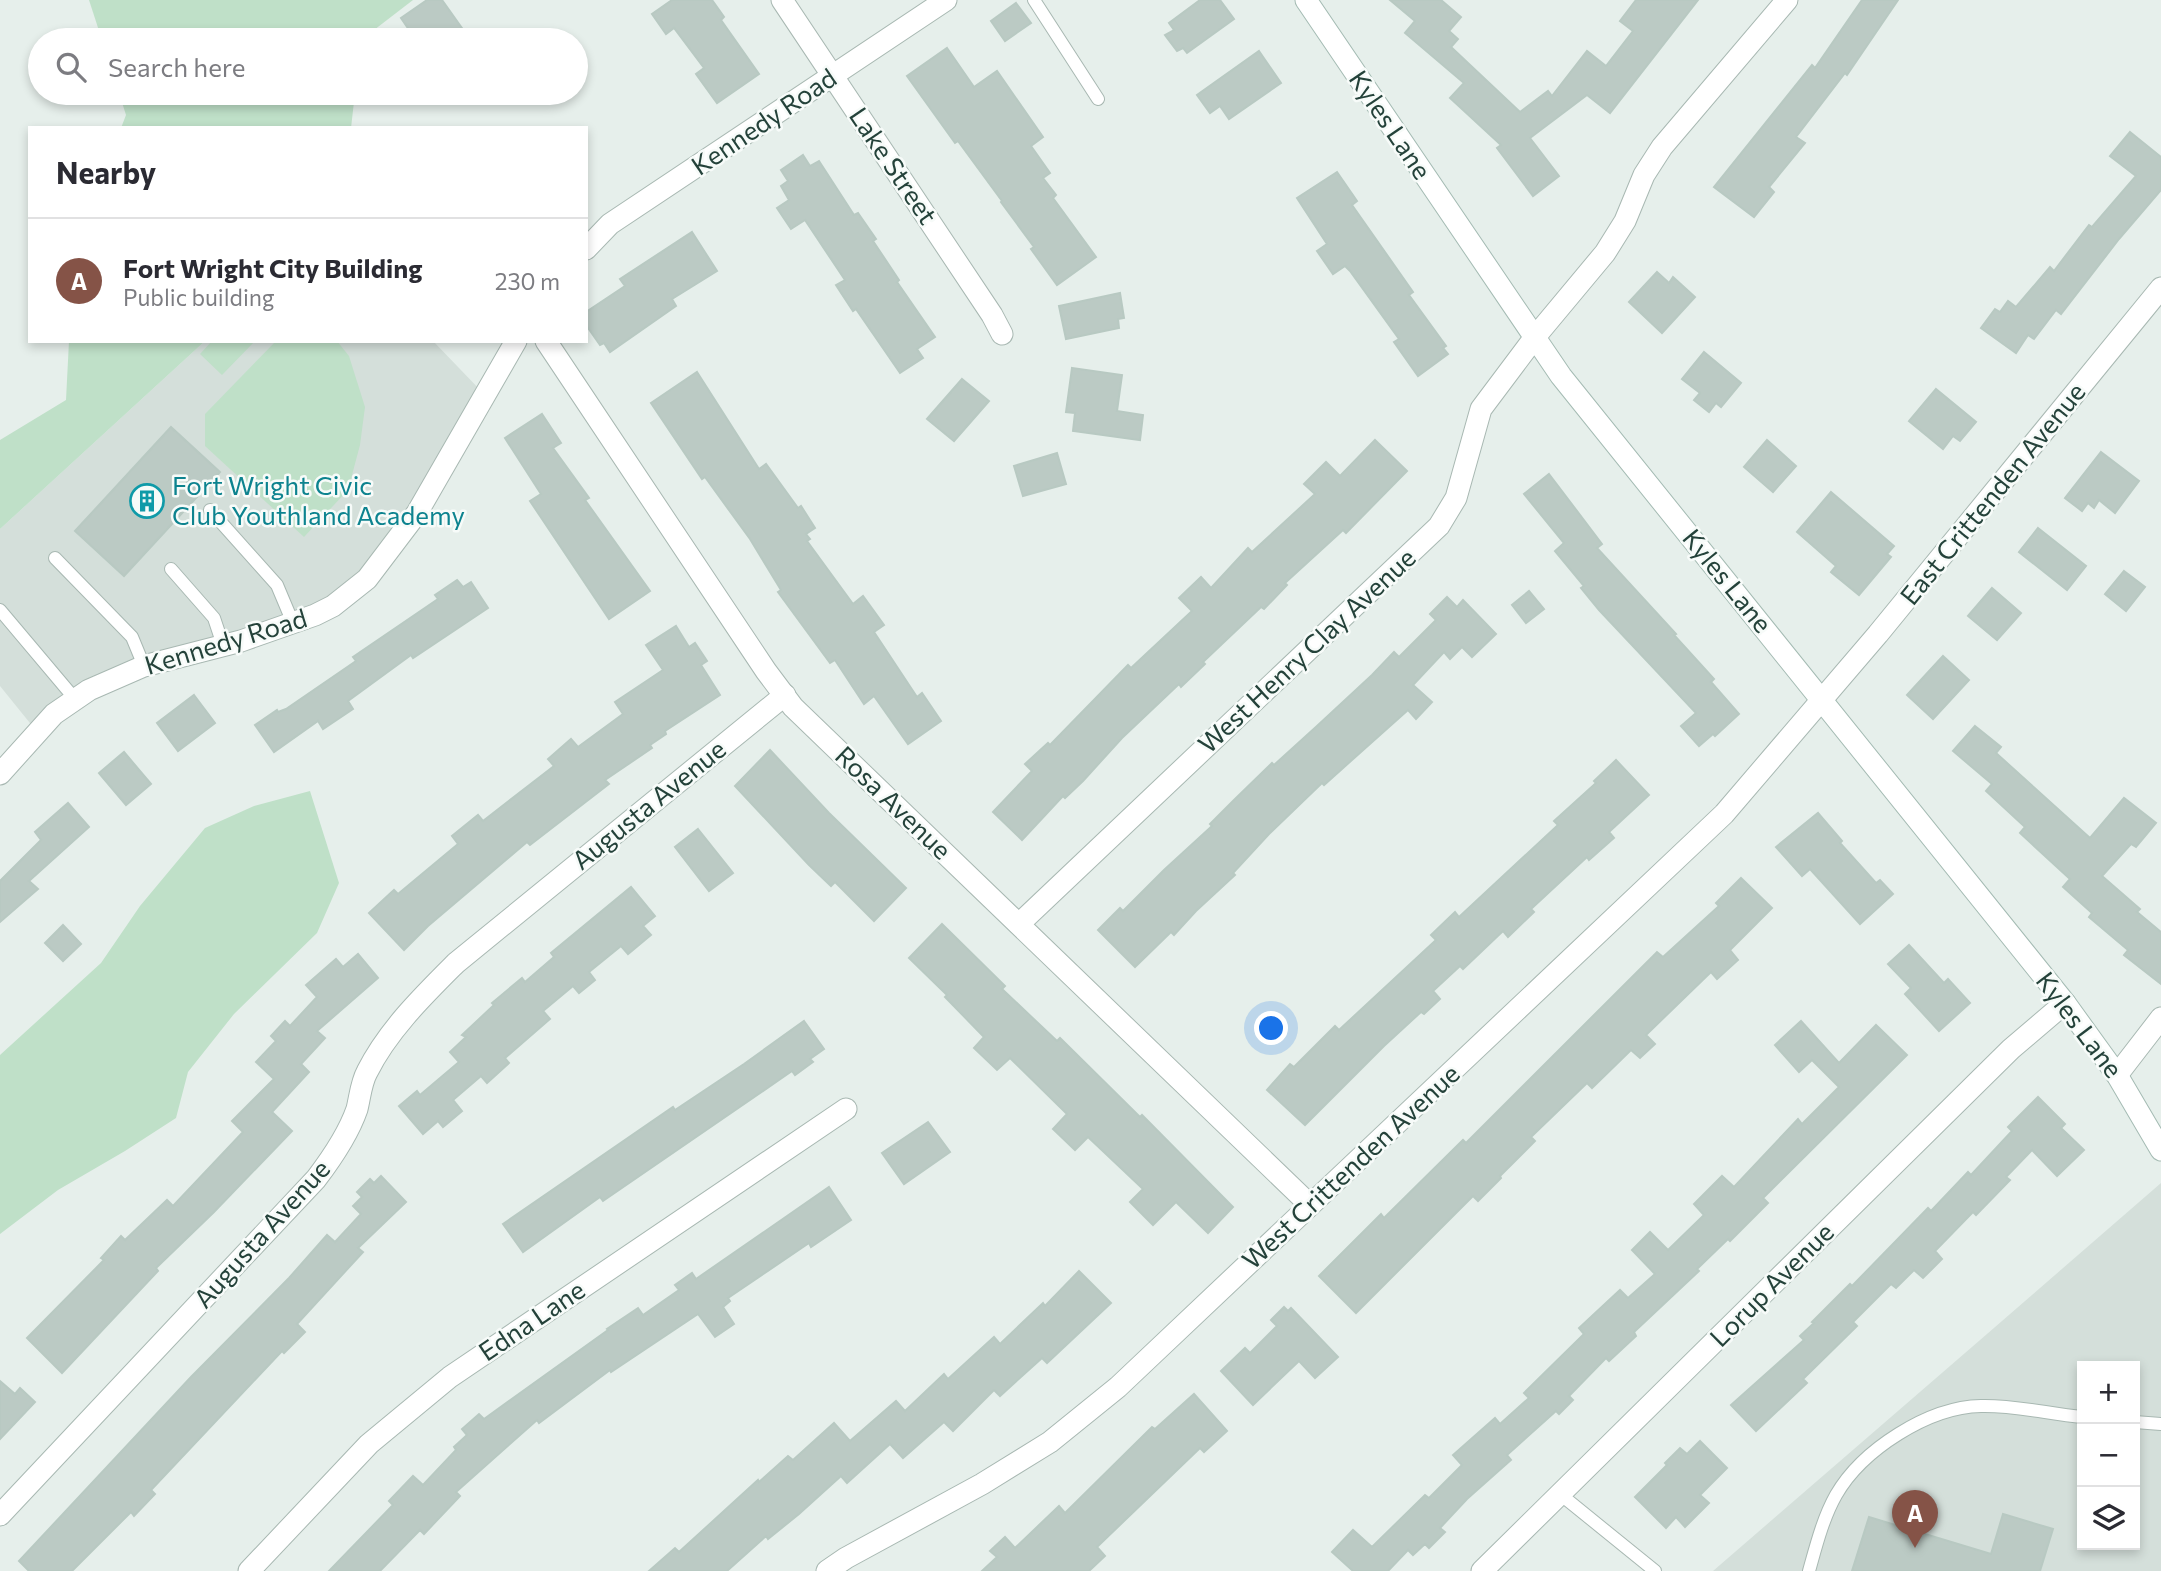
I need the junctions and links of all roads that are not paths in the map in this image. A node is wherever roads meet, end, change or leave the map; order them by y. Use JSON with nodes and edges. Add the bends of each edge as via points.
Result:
{"nodes":[{"id":1,"x":782,"y":0,"type":"edge"},
{"id":2,"x":946,"y":0,"type":"edge"},
{"id":3,"x":1034,"y":0,"type":"edge"},
{"id":4,"x":1306,"y":0,"type":"edge"},
{"id":5,"x":1787,"y":0,"type":"edge"},
{"id":6,"x":832,"y":76,"type":"junction"},
{"id":7,"x":1098,"y":99,"type":"dead end"},
{"id":8,"x":588,"y":247,"type":"edge"},
{"id":9,"x":2161,"y":288,"type":"edge"},
{"id":10,"x":1002,"y":334,"type":"dead end"},
{"id":11,"x":1535,"y":337,"type":"junction"},
{"id":12,"x":515,"y":343,"type":"edge"},
{"id":13,"x":547,"y":343,"type":"edge"},
{"id":14,"x":210,"y":510,"type":"dead end"},
{"id":15,"x":55,"y":558,"type":"dead end"},
{"id":16,"x":170,"y":569,"type":"dead end"},
{"id":17,"x":0,"y":610,"type":"edge"},
{"id":18,"x":293,"y":623,"type":"junction"},
{"id":19,"x":223,"y":645,"type":"junction"},
{"id":20,"x":144,"y":666,"type":"junction"},
{"id":21,"x":785,"y":695,"type":"junction"},
{"id":22,"x":1822,"y":698,"type":"junction"},
{"id":23,"x":75,"y":699,"type":"junction"},
{"id":24,"x":0,"y":774,"type":"edge"},
{"id":25,"x":1018,"y":924,"type":"junction"},
{"id":26,"x":2065,"y":1003,"type":"junction"},
{"id":27,"x":2161,"y":1018,"type":"edge"},
{"id":28,"x":2117,"y":1074,"type":"junction"},
{"id":29,"x":846,"y":1109,"type":"dead end"},
{"id":30,"x":2161,"y":1150,"type":"edge"},
{"id":31,"x":1310,"y":1205,"type":"junction"},
{"id":32,"x":2077,"y":1417,"type":"edge"},
{"id":33,"x":2140,"y":1422,"type":"edge"},
{"id":34,"x":2161,"y":1424,"type":"edge"},
{"id":35,"x":1560,"y":1494,"type":"junction"},
{"id":36,"x":0,"y":1516,"type":"edge"},
{"id":37,"x":249,"y":1571,"type":"edge"},
{"id":38,"x":827,"y":1571,"type":"edge"},
{"id":39,"x":1482,"y":1571,"type":"edge"},
{"id":40,"x":1655,"y":1571,"type":"edge"},
{"id":41,"x":1809,"y":1571,"type":"edge"}],
"edges":[{"from":1,"to":6,"type":"street","name":"Lake Street"},
{"from":2,"to":6,"type":"street","name":"Kennedy Road"},
{"from":3,"to":7,"type":"lane"},
{"from":4,"to":11,"type":"street","name":"Kyles Lane"},
{"from":5,"to":11,"type":"street","name":"West Henry Clay Avenue","via":[[1662,147],[1605,253]]},
{"from":6,"to":8,"type":"street","name":"Kennedy Road","via":[[610,224]]},
{"from":6,"to":10,"type":"street","name":"Lake Street"},
{"from":9,"to":22,"type":"street","name":"East Crittenden Avenue"},
{"from":11,"to":22,"type":"street","name":"Kyles Lane","via":[[1561,376]]},
{"from":11,"to":25,"type":"street","name":"West Henry Clay Avenue","via":[[1481,409],[1456,498],[1439,526]]},
{"from":12,"to":18,"type":"street","name":"Kennedy Road","via":[[418,513],[367,579],[333,606]]},
{"from":13,"to":21,"type":"street","name":"Rosa Avenue"},
{"from":14,"to":18,"type":"lane","via":[[276,585]]},
{"from":15,"to":20,"type":"lane","via":[[132,637]]},
{"from":16,"to":19,"type":"lane","via":[[214,618]]},
{"from":17,"to":23,"type":"lane"},
{"from":18,"to":19,"type":"street","name":"Kennedy Road"},
{"from":19,"to":20,"type":"street","name":"Kennedy Road"},
{"from":20,"to":23,"type":"street","name":"Kennedy Road"},
{"from":21,"to":25,"type":"street","name":"Rosa Avenue"},
{"from":21,"to":36,"type":"street","name":"Augusta Avenue","via":[[456,962],[421,998],[380,1049],[366,1075],[356,1111],[316,1180]]},
{"from":22,"to":26,"type":"street","name":"Kyles Lane"},
{"from":22,"to":31,"type":"street","name":"West Crittenden Avenue","via":[[1724,814]]},
{"from":23,"to":24,"type":"street","name":"Kennedy Road","via":[[54,715]]},
{"from":25,"to":31,"type":"street","name":"Rosa Avenue"},
{"from":26,"to":28,"type":"street","name":"Kyles Lane"},
{"from":26,"to":35,"type":"street","name":"Lorup Avenue","via":[[2011,1049]]},
{"from":27,"to":28,"type":"street"},
{"from":28,"to":30,"type":"street","name":"Kyles Lane"},
{"from":29,"to":37,"type":"street","name":"Edna Lane","via":[[450,1377],[369,1444]]},
{"from":31,"to":38,"type":"street","name":"West Crittenden Avenue","via":[[1118,1387],[1050,1442]]},
{"from":32,"to":41,"type":"lane","via":[[1981,1406],[1952,1410],[1912,1426],[1864,1460],[1836,1495]]},
{"from":33,"to":34,"type":"lane"},
{"from":35,"to":39,"type":"street","name":"Lorup Avenue"},
{"from":35,"to":40,"type":"lane"}]}
